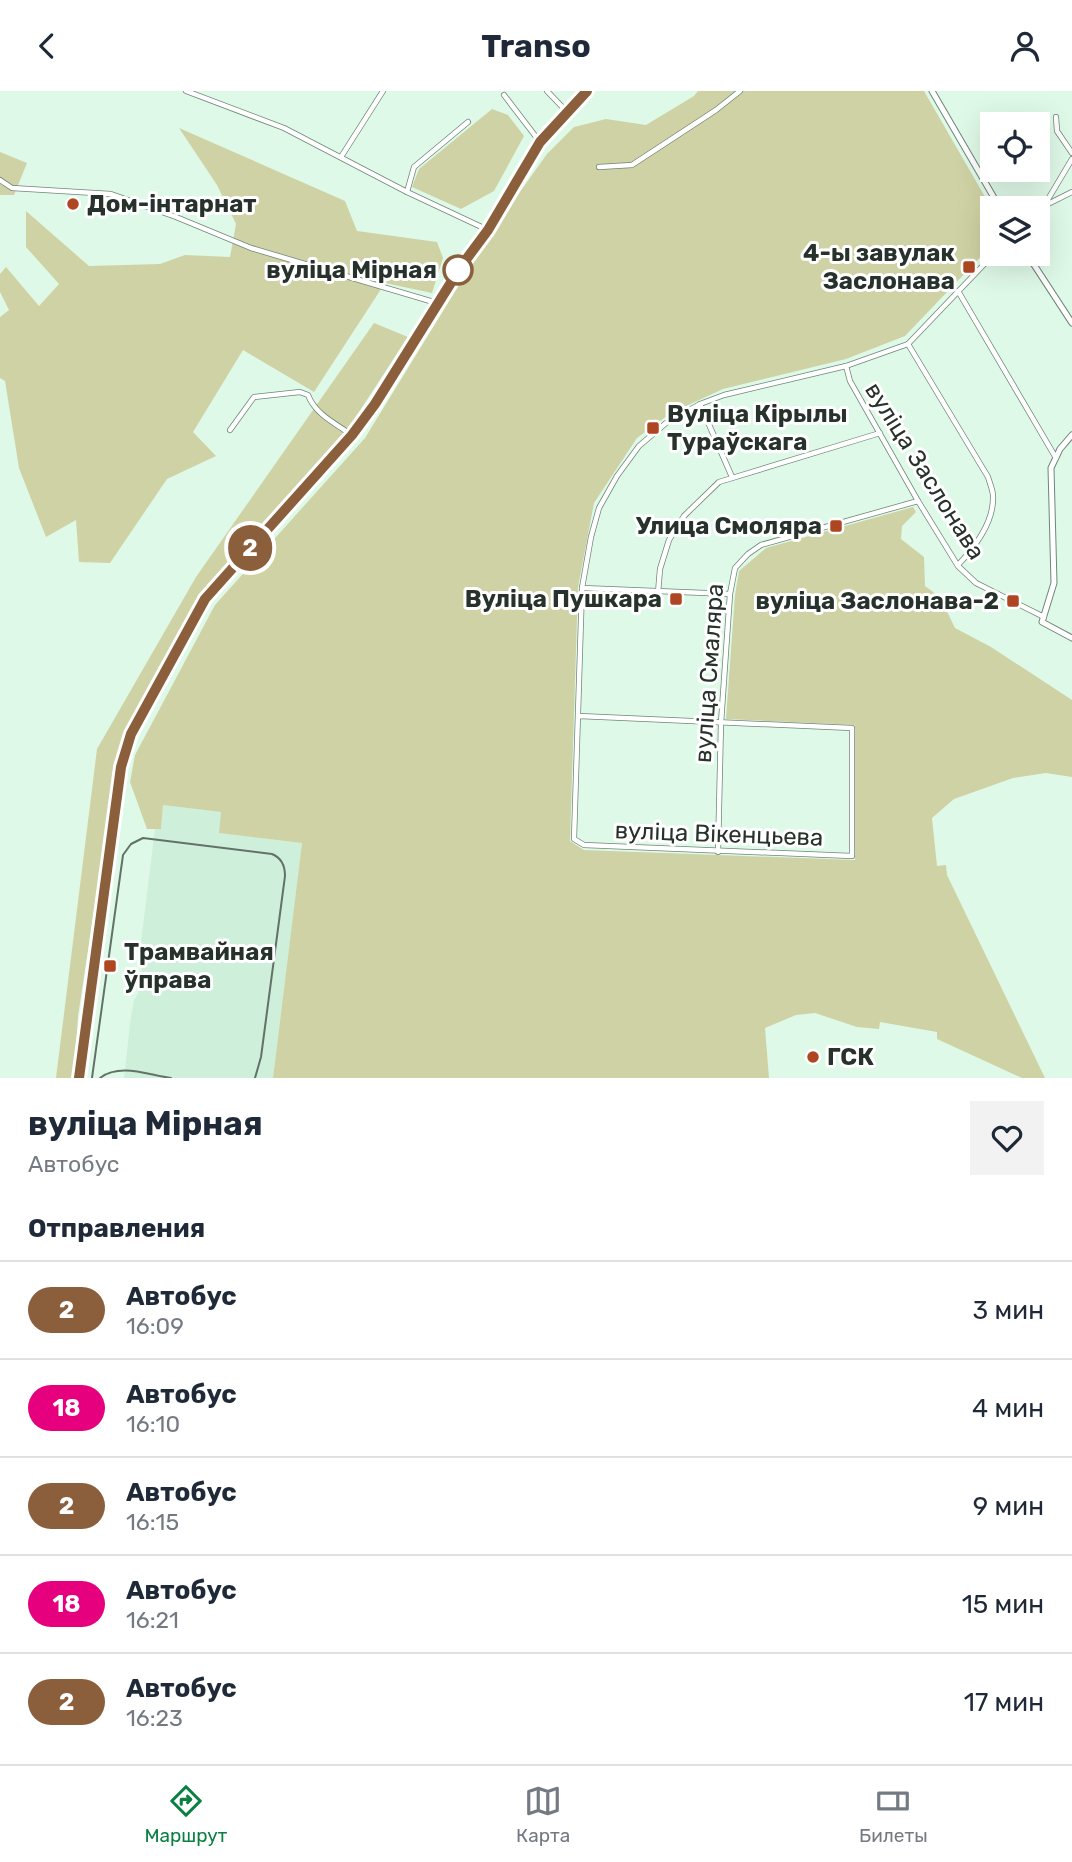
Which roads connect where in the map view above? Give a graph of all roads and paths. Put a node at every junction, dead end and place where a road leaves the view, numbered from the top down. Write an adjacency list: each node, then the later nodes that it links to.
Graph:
1 (186, 91): 13 (street)
2 (383, 91): 13 (street)
3 (547, 91): 8 (street)
4 (587, 91): 8 (main road)
5 (740, 91): 15 (street)
6 (932, 91): 19 (street)
7 (503, 95): 11 (street)
8 (567, 112): 11 (main road)
9 (1056, 117): 12 (street)
10 (468, 122): 18 (street)
11 (540, 142): 22 (main road)
12 (1072, 153)
13 (341, 157): 18 (street)
14 (1072, 159): 20 (street)
15 (598, 167)
16 (0, 180): 26 (street)
17 (1072, 192): 21 (street)
18 (407, 193): 22 (street)
19 (993, 196)
20 (1050, 196)
21 (1050, 203)
22 (488, 230): 26 (main road)
23 (982, 266): 25 (street, вуліца Заслонава)
24 (1035, 266): 27 (street)
25 (958, 291): 28 (street, вуліца Заслонава); 35 (street)
26 (437, 303): 33 (main road)
27 (1072, 323)
28 (908, 344): 29 (street, вуліца Заслонава); 38 (street)
29 (846, 366): 30 (street); 32 (street, вуліца Заслонава)
30 (700, 404): 36 (street); 39 (street)
31 (230, 430): 33 (street)
32 (880, 433): 36 (street); 37 (street, вуліца Заслонава)
33 (352, 435): 47 (main road)
34 (1072, 435): 35 (street)
35 (1056, 458): 42 (street)
36 (732, 477): 40 (street)
37 (918, 501): 38 (street, вуліца Заслонава); 41 (street, вуліца Смаляра)
38 (958, 565): 42 (street, вуліца Заслонава)
39 (582, 588): 40 (street); 44 (street)
40 (658, 593): 41 (street)
41 (730, 594): 45 (street, вуліца Смаляра)
42 (1044, 617): 43 (street, вуліца Заслонава)
43 (1072, 638)
44 (579, 716): 45 (street); 46 (street, вуліца Вікенцьева)
45 (721, 723): 46 (street, вуліца Смаляра); 46 (street, вуліца Вікенцьева)
46 (718, 852)
47 (79, 1078)

